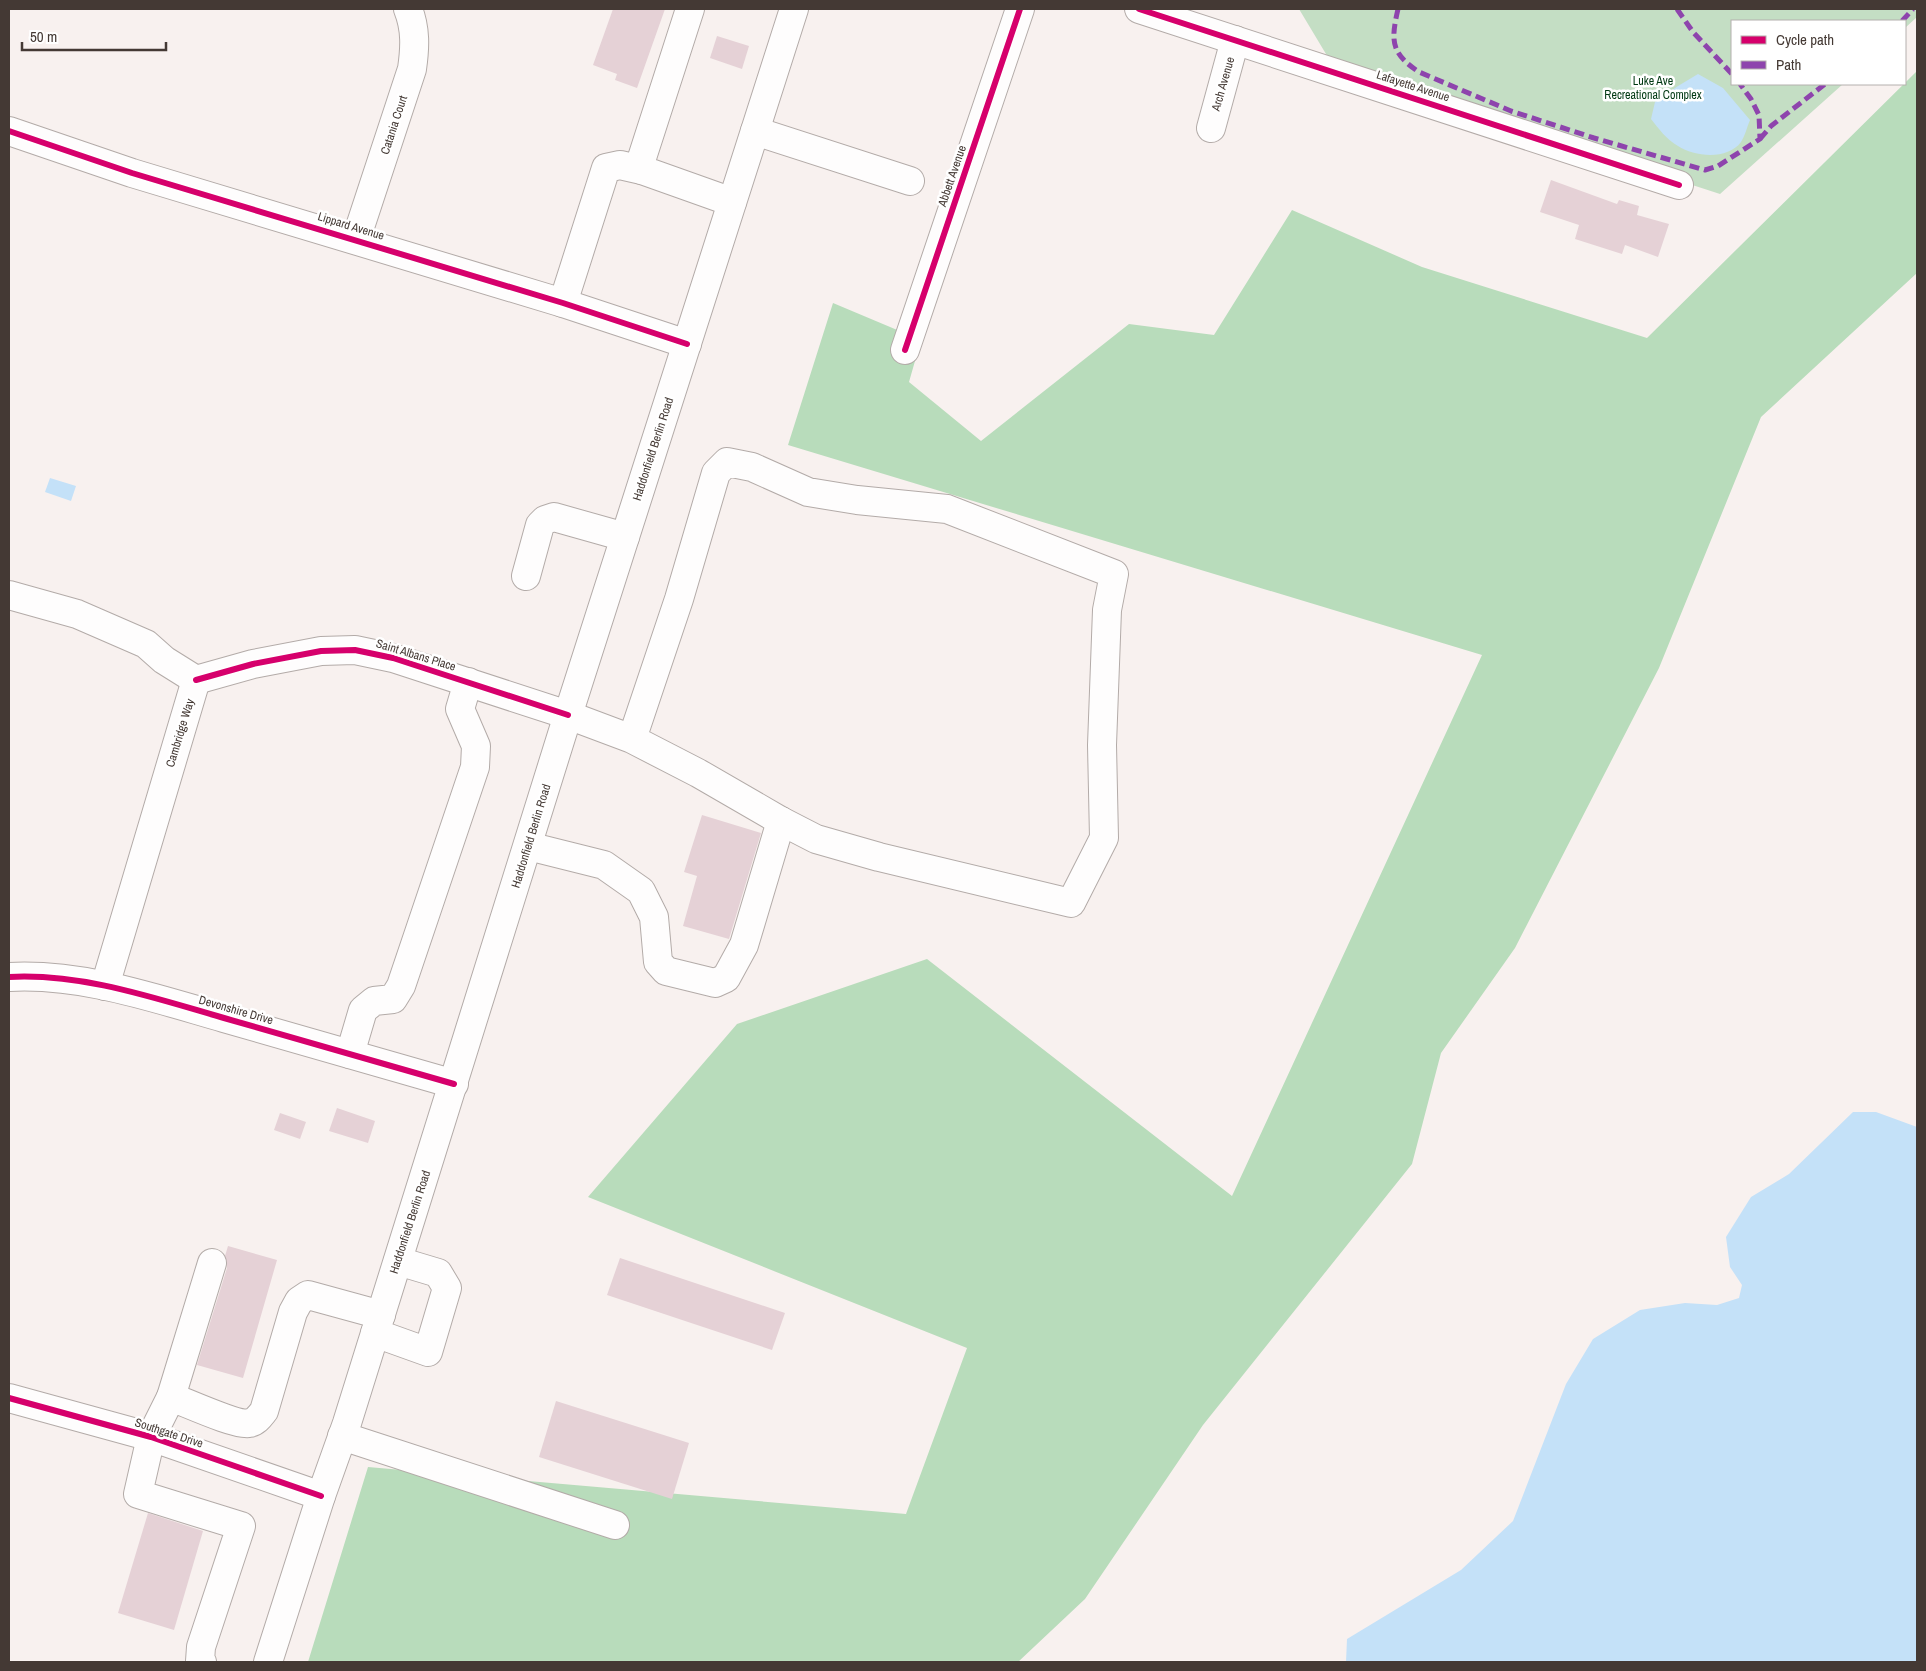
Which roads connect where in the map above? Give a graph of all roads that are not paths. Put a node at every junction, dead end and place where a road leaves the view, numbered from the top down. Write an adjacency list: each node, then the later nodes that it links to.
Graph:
1 (408, 9): 14 (street, Catania Court)
2 (690, 9): 10 (street)
3 (794, 9): 9 (street, Haddonfield Berlin Road)
4 (1020, 9): 17 (street, Abbett Avenue)
5 (1139, 9): 6 (street, Lafayette Avenue)
6 (1236, 40): 7 (street, Arch Avenue); 12 (street, Lafayette Avenue)
7 (1210, 128)
8 (9, 130): 14 (street, Lippard Avenue)
9 (755, 131): 11 (street); 13 (street, Haddonfield Berlin Road)
10 (642, 170): 13 (street); 15 (street)
11 (910, 181)
12 (1679, 185)
13 (732, 202): 16 (street, Haddonfield Berlin Road)
14 (356, 239): 15 (street, Lippard Avenue)
15 (563, 303): 16 (street, Lippard Avenue)
16 (687, 344): 18 (street, Haddonfield Berlin Road)
17 (905, 350)
18 (625, 536): 19 (street); 23 (street, Haddonfield Berlin Road)
19 (526, 576)
20 (9, 595): 21 (street)
21 (196, 680): 22 (street, Saint Albans Place); 28 (street, Cambridge Way)
22 (468, 682): 23 (street, Saint Albans Place); 29 (street)
23 (568, 715): 24 (street, Saint Albans Place); 26 (street, Haddonfield Berlin Road)
24 (632, 739): 25 (street, Saint Albans Place); 25 (street, Saint Albans Place)
25 (781, 821): 26 (street)
26 (528, 846): 30 (street, Haddonfield Berlin Road)
27 (9, 977): 28 (street, Devonshire Drive)
28 (105, 986): 29 (street, Devonshire Drive)
29 (350, 1054): 30 (street, Devonshire Drive)
30 (454, 1084): 31 (street, Haddonfield Berlin Road)
31 (398, 1261): 33 (street, Haddonfield Berlin Road); 33 (street)
32 (212, 1263): 34 (street)
33 (378, 1324): 34 (street); 36 (street, Haddonfield Berlin Road)
34 (171, 1397): 37 (street)
35 (9, 1398): 37 (street, Southgate Drive)
36 (342, 1436): 38 (street, Haddonfield Berlin Road); 39 (street)
37 (151, 1438): 38 (street, Southgate Drive); 40 (street)
38 (321, 1496): 41 (street, Haddonfield Berlin Road)
39 (615, 1525)
40 (202, 1662)
41 (268, 1662)

